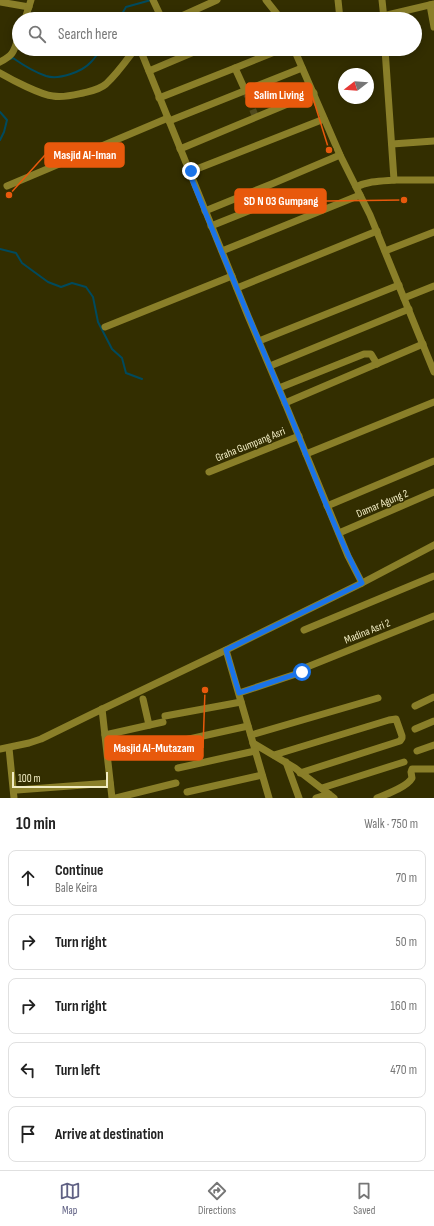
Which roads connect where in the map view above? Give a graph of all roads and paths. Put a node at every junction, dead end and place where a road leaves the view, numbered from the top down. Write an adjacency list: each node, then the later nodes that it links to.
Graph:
1 (217, 0): 10 (street)
2 (266, 0): 11 (street)
3 (338, 0): 12 (street)
4 (382, 0): 13 (street)
5 (153, 1): 9 (street)
6 (0, 2): 7 (street)
7 (30, 4)
8 (428, 4): 14 (street); 15 (street)
9 (158, 12)
10 (190, 12)
11 (274, 12)
12 (339, 12)
13 (383, 12)
14 (403, 12)
15 (434, 27)
16 (12, 55): 23 (street)
17 (130, 56): 27 (street)
18 (143, 56): 26 (street)
19 (185, 56): 26 (street)
20 (265, 56): 24 (street)
21 (297, 56): 25 (street)
22 (386, 56): 34 (street)
23 (0, 62)
24 (235, 68): 28 (street); 30 (street)
25 (302, 68): 28 (street); 29 (street)
26 (150, 71): 30 (street)
27 (3, 75)
28 (244, 90): 31 (street)
29 (314, 93): 32 (street); 35 (street)
30 (159, 98): 31 (street)
31 (168, 119): 35 (street); 40 (street)
32 (324, 119): 36 (street); 37 (street)
33 (434, 141): 34 (street)
34 (392, 144): 38 (street)
35 (180, 149): 37 (street)
36 (340, 155): 41 (street); 44 (street)
37 (189, 172): 44 (street)
38 (394, 180): 39 (street); 41 (street)
39 (434, 180)
40 (7, 186)
41 (356, 187): 42 (street)
42 (360, 194): 46 (street); 48 (street)
43 (276, 200): 45 (street)
44 (205, 211): 45 (street)
45 (212, 226): 48 (street)
46 (377, 231): 49 (street); 53 (street)
47 (434, 232): 49 (street)
48 (222, 251): 50 (street)
49 (385, 251): 51 (street)
50 (232, 276): 53 (street); 56 (street)
51 (399, 285): 54 (street); 57 (street)
52 (434, 286): 54 (street)
53 (237, 288): 57 (street)
54 (404, 298): 55 (street)
55 (409, 309): 58 (street); 61 (street)
56 (105, 327)
57 (259, 341): 61 (street)
58 (423, 344): 59 (street); 60 (street)
59 (431, 356): 62 (street)
60 (377, 364): 63 (street); 65 (street)
61 (270, 366): 63 (street)
62 (434, 372)
63 (279, 388): 65 (street)
64 (434, 402): 67 (street)
65 (285, 403): 66 (street)
66 (299, 436): 67 (street); 69 (street, Graha Gumpang Asri)
67 (306, 454): 71 (street)
68 (434, 461): 71 (street)
69 (209, 472)
70 (434, 492): 72 (street, Damar Agung 2)
71 (327, 506): 72 (street)
72 (338, 533): 75 (street)
73 (434, 545): 75 (street)
74 (434, 576): 77 (street)
75 (362, 583): 78 (street)
76 (434, 616): 79 (street, Madina Asri 2)
77 (304, 630)
78 (226, 650): 79 (street); 85 (street)
79 (239, 693): 83 (street)
80 (434, 697): 84 (street)
81 (378, 698): 91 (street)
82 (142, 700): 87 (street)
83 (241, 702): 87 (street); 88 (street)
84 (415, 706)
85 (102, 710): 90 (street); 95 (street)
86 (434, 721): 89 (street)
87 (149, 725): 90 (street)
88 (248, 726): 91 (street); 92 (street)
89 (415, 729)
90 (105, 735): 106 (street)
91 (251, 735): 93 (street)
92 (171, 743)
93 (253, 743): 97 (street); 99 (street)
94 (434, 745): 98 (street)
95 (9, 748): 96 (street); 112 (street)
96 (0, 749)
97 (255, 751): 102 (street); 105 (street)
98 (417, 751)
99 (274, 755): 100 (street); 104 (street)
100 (286, 762): 104 (street); 116 (street)
101 (404, 762): 108 (street)
102 (178, 768)
103 (434, 768): 118 (street)
104 (300, 773): 108 (street)
105 (262, 775): 110 (street); 115 (street)
106 (110, 783): 109 (street); 113 (street)
107 (176, 783): 114 (street)
108 (322, 788): 111 (street)
109 (17, 790)
110 (187, 792)
111 (331, 796): 117 (street)
112 (14, 798)
113 (112, 798)
114 (116, 798)
115 (268, 798)
116 (299, 798)
117 (316, 798)
118 (377, 798)

